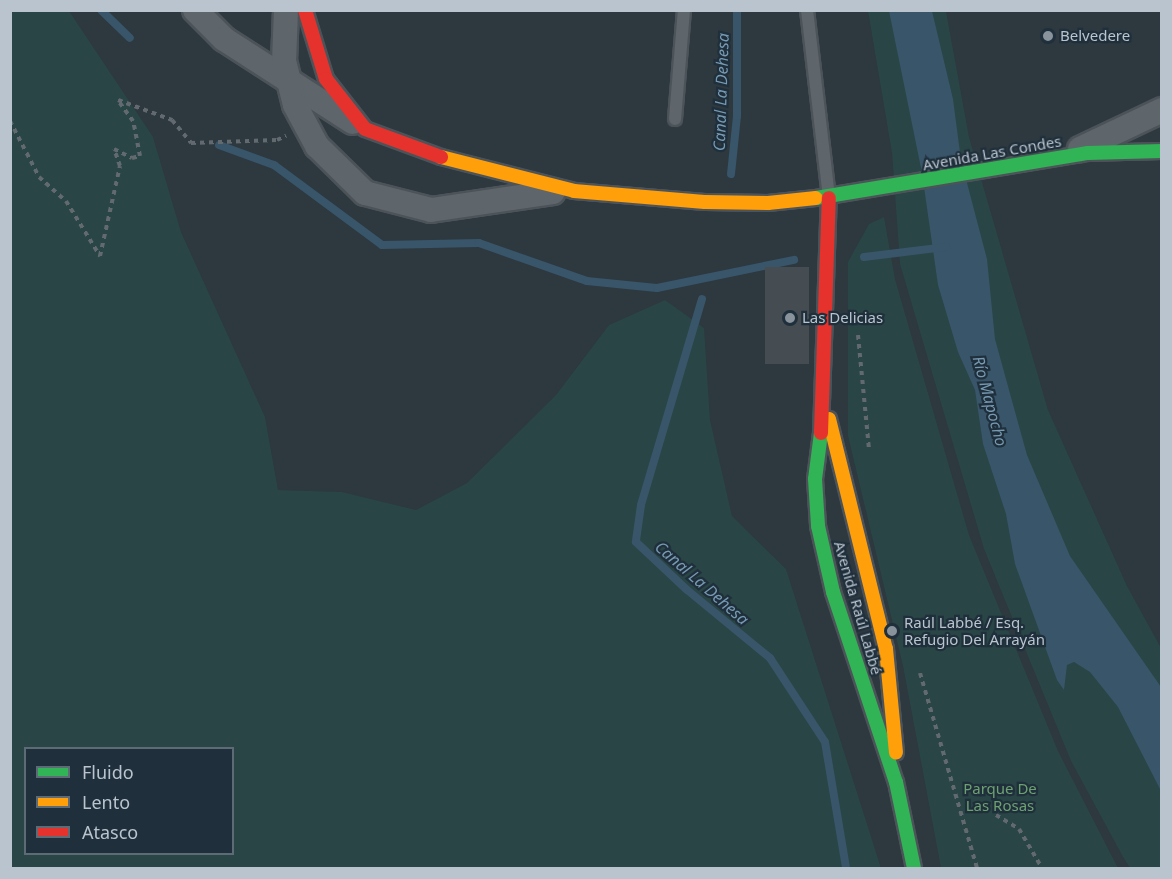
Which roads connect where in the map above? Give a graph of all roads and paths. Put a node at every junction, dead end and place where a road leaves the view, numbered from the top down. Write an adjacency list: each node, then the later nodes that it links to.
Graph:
1 (195, 10): 6 (street)
2 (286, 10): 6 (street)
3 (305, 10): 11 (street)
4 (684, 10): 8 (lane)
5 (807, 10): 15 (lane)
6 (288, 83): 10 (street); 11 (street)
7 (1161, 110): 13 (street)
8 (675, 119)
9 (10, 121): 10 (path)
10 (304, 127): 14 (street)
11 (365, 129): 14 (street, Avenida Las Condes)
12 (1161, 151): 13 (street, Avenida Las Condes)
13 (1060, 158): 15 (street, Avenida Las Condes)
14 (574, 190): 15 (street, Avenida Las Condes)
15 (829, 198): 17 (street, Avenida Raúl Labbé)
16 (857, 328): 18 (path)
17 (825, 403): 19 (street, Avenida Raúl Labbé); 20 (street, Avenida Raúl Labbé)
18 (870, 458)
19 (865, 564): 20 (street); 22 (street, Avenida Raúl Labbé)
20 (826, 566): 22 (street, Avenida Raúl Labbé)
21 (919, 670): 25 (path)
22 (896, 782): 24 (street, Avenida Raúl Labbé)
23 (996, 815): 26 (path)
24 (914, 868)
25 (977, 868)
26 (1042, 868)

